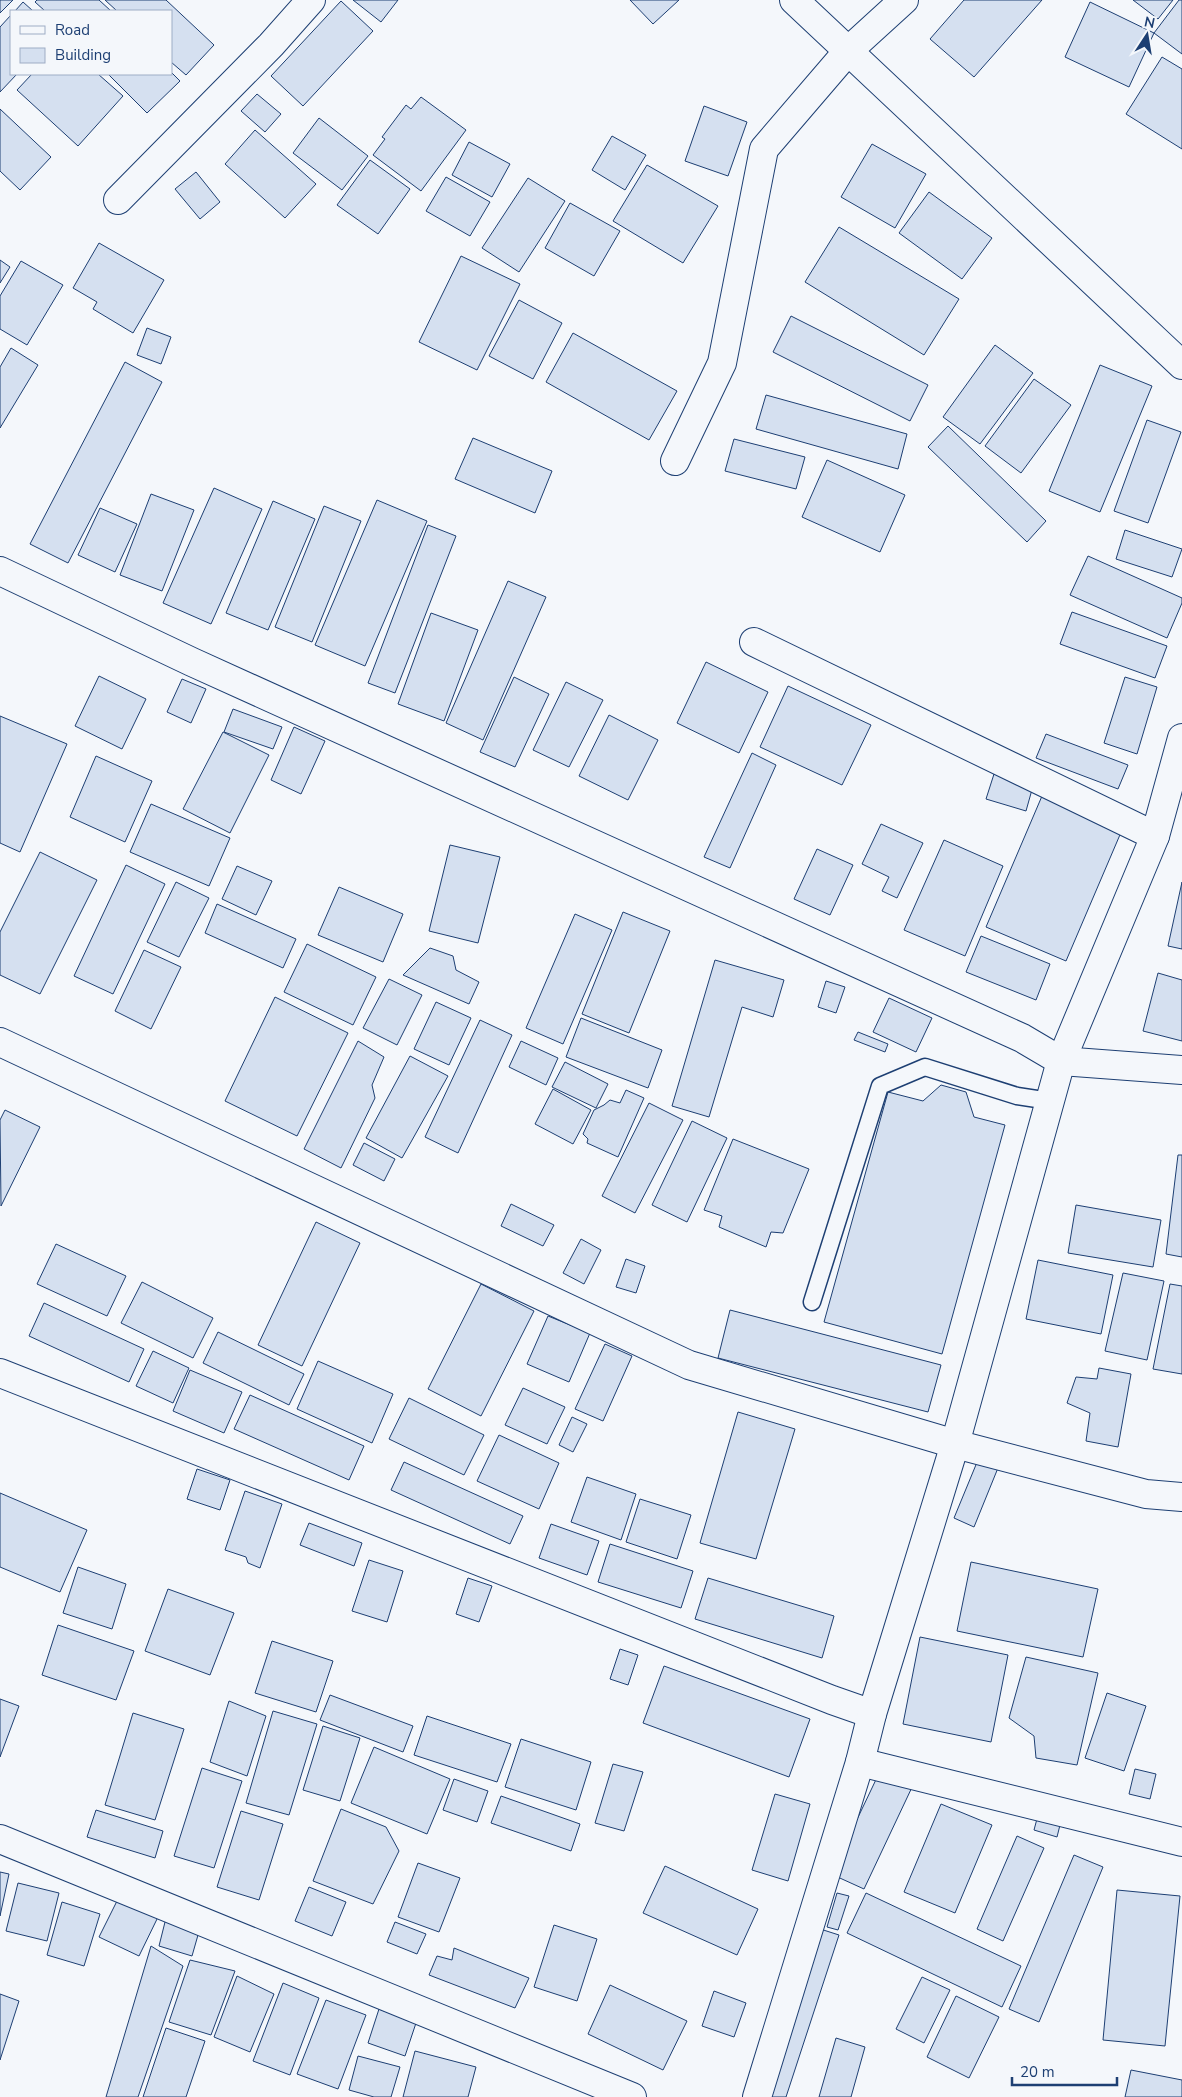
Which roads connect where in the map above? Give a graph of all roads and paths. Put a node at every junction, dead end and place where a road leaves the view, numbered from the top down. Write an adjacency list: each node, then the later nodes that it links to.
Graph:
1 (311, 0): 5 (street)
2 (794, 0): 4 (street)
3 (904, 0): 4 (street)
4 (848, 51): 6 (street); 7 (street)
5 (118, 200)
6 (1182, 365)
7 (675, 461)
8 (0, 571): 13 (street)
9 (754, 642): 11 (street)
10 (1182, 738): 11 (street)
11 (1155, 836): 13 (street)
12 (0, 1042): 18 (street)
13 (1061, 1061): 14 (street); 15 (street)
14 (1182, 1070)
15 (1050, 1101): 16 (lane); 18 (street)
16 (812, 1302)
17 (0, 1373): 20 (street)
18 (955, 1444): 19 (street); 20 (street)
19 (1182, 1497)
20 (872, 1714): 21 (street)
21 (860, 1762): 23 (street); 25 (street)
22 (0, 1839): 24 (street)
23 (1182, 1842)
24 (632, 2097)
25 (757, 2097)

